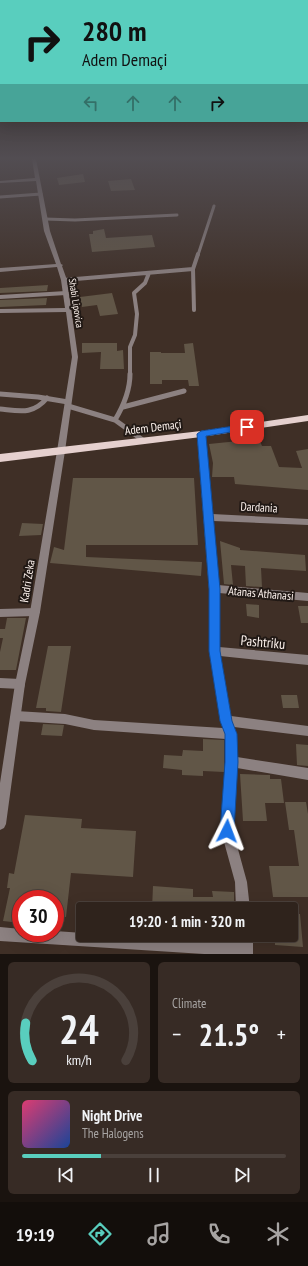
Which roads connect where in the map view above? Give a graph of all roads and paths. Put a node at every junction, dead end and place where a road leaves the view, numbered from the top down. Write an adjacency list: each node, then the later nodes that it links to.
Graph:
1 (43, 204): 4 (street, Shabi Lipovica)
2 (214, 206): 6 (lane)
3 (177, 215): 4 (lane)
4 (45, 218): 5 (street, Shabi Lipovica)
5 (60, 265): 7 (street); 9 (street, Shabi Lipovica)
6 (193, 269): 8 (lane); 13 (lane)
7 (0, 270)
8 (149, 273): 9 (lane); 19 (lane)
9 (64, 280): 10 (street, Shabi Lipovica)
10 (66, 293): 11 (lane); 12 (street, Shabi Lipovica)
11 (0, 297)
12 (68, 310): 14 (street); 18 (street, Shabi Lipovica)
13 (194, 310)
14 (0, 312)
15 (184, 391): 19 (lane)
16 (0, 394): 17 (lane)
17 (47, 398): 18 (lane); 20 (lane)
18 (68, 404): 22 (lane); 25 (street, Shabi Lipovica)
19 (123, 407): 22 (lane)
20 (0, 409)
21 (308, 418): 23 (main road, Adem Demaçi)
22 (115, 420): 24 (lane)
23 (201, 434): 24 (main road, Adem Demaçi); 27 (street, Atanas Athanasi)
24 (144, 441): 25 (main road, Adem Demaçi)
25 (62, 451): 26 (main road, Adem Demaçi); 31 (street, Kadri Zeka)
26 (0, 458)
27 (210, 517): 28 (street, Dardania); 29 (street, Atanas Athanasi)
28 (308, 522)
29 (214, 589): 30 (street, Atanas Athanasi); 33 (street, Atanas Athanasi)
30 (308, 597)
31 (35, 612): 32 (street); 36 (street, Kadri Zeka)
32 (0, 614)
33 (214, 651): 34 (street, Pashtriku); 38 (street, Atanas Athanasi)
34 (308, 660)
35 (0, 683): 36 (street)
36 (20, 684): 37 (street, Kadri Zeka)
37 (16, 716): 40 (street); 43 (street, Kadri Zeka)
38 (226, 721): 39 (street); 40 (street, Atanas Athanasi)
39 (308, 731)
40 (231, 734): 41 (street, Atanas Athanasi)
41 (232, 762): 42 (street); 45 (street, Atanas Athanasi)
42 (308, 774)
43 (4, 776): 44 (street, Kadri Zeka)
44 (0, 824)
45 (242, 902)
46 (0, 934): 47 (street)
47 (246, 952)

